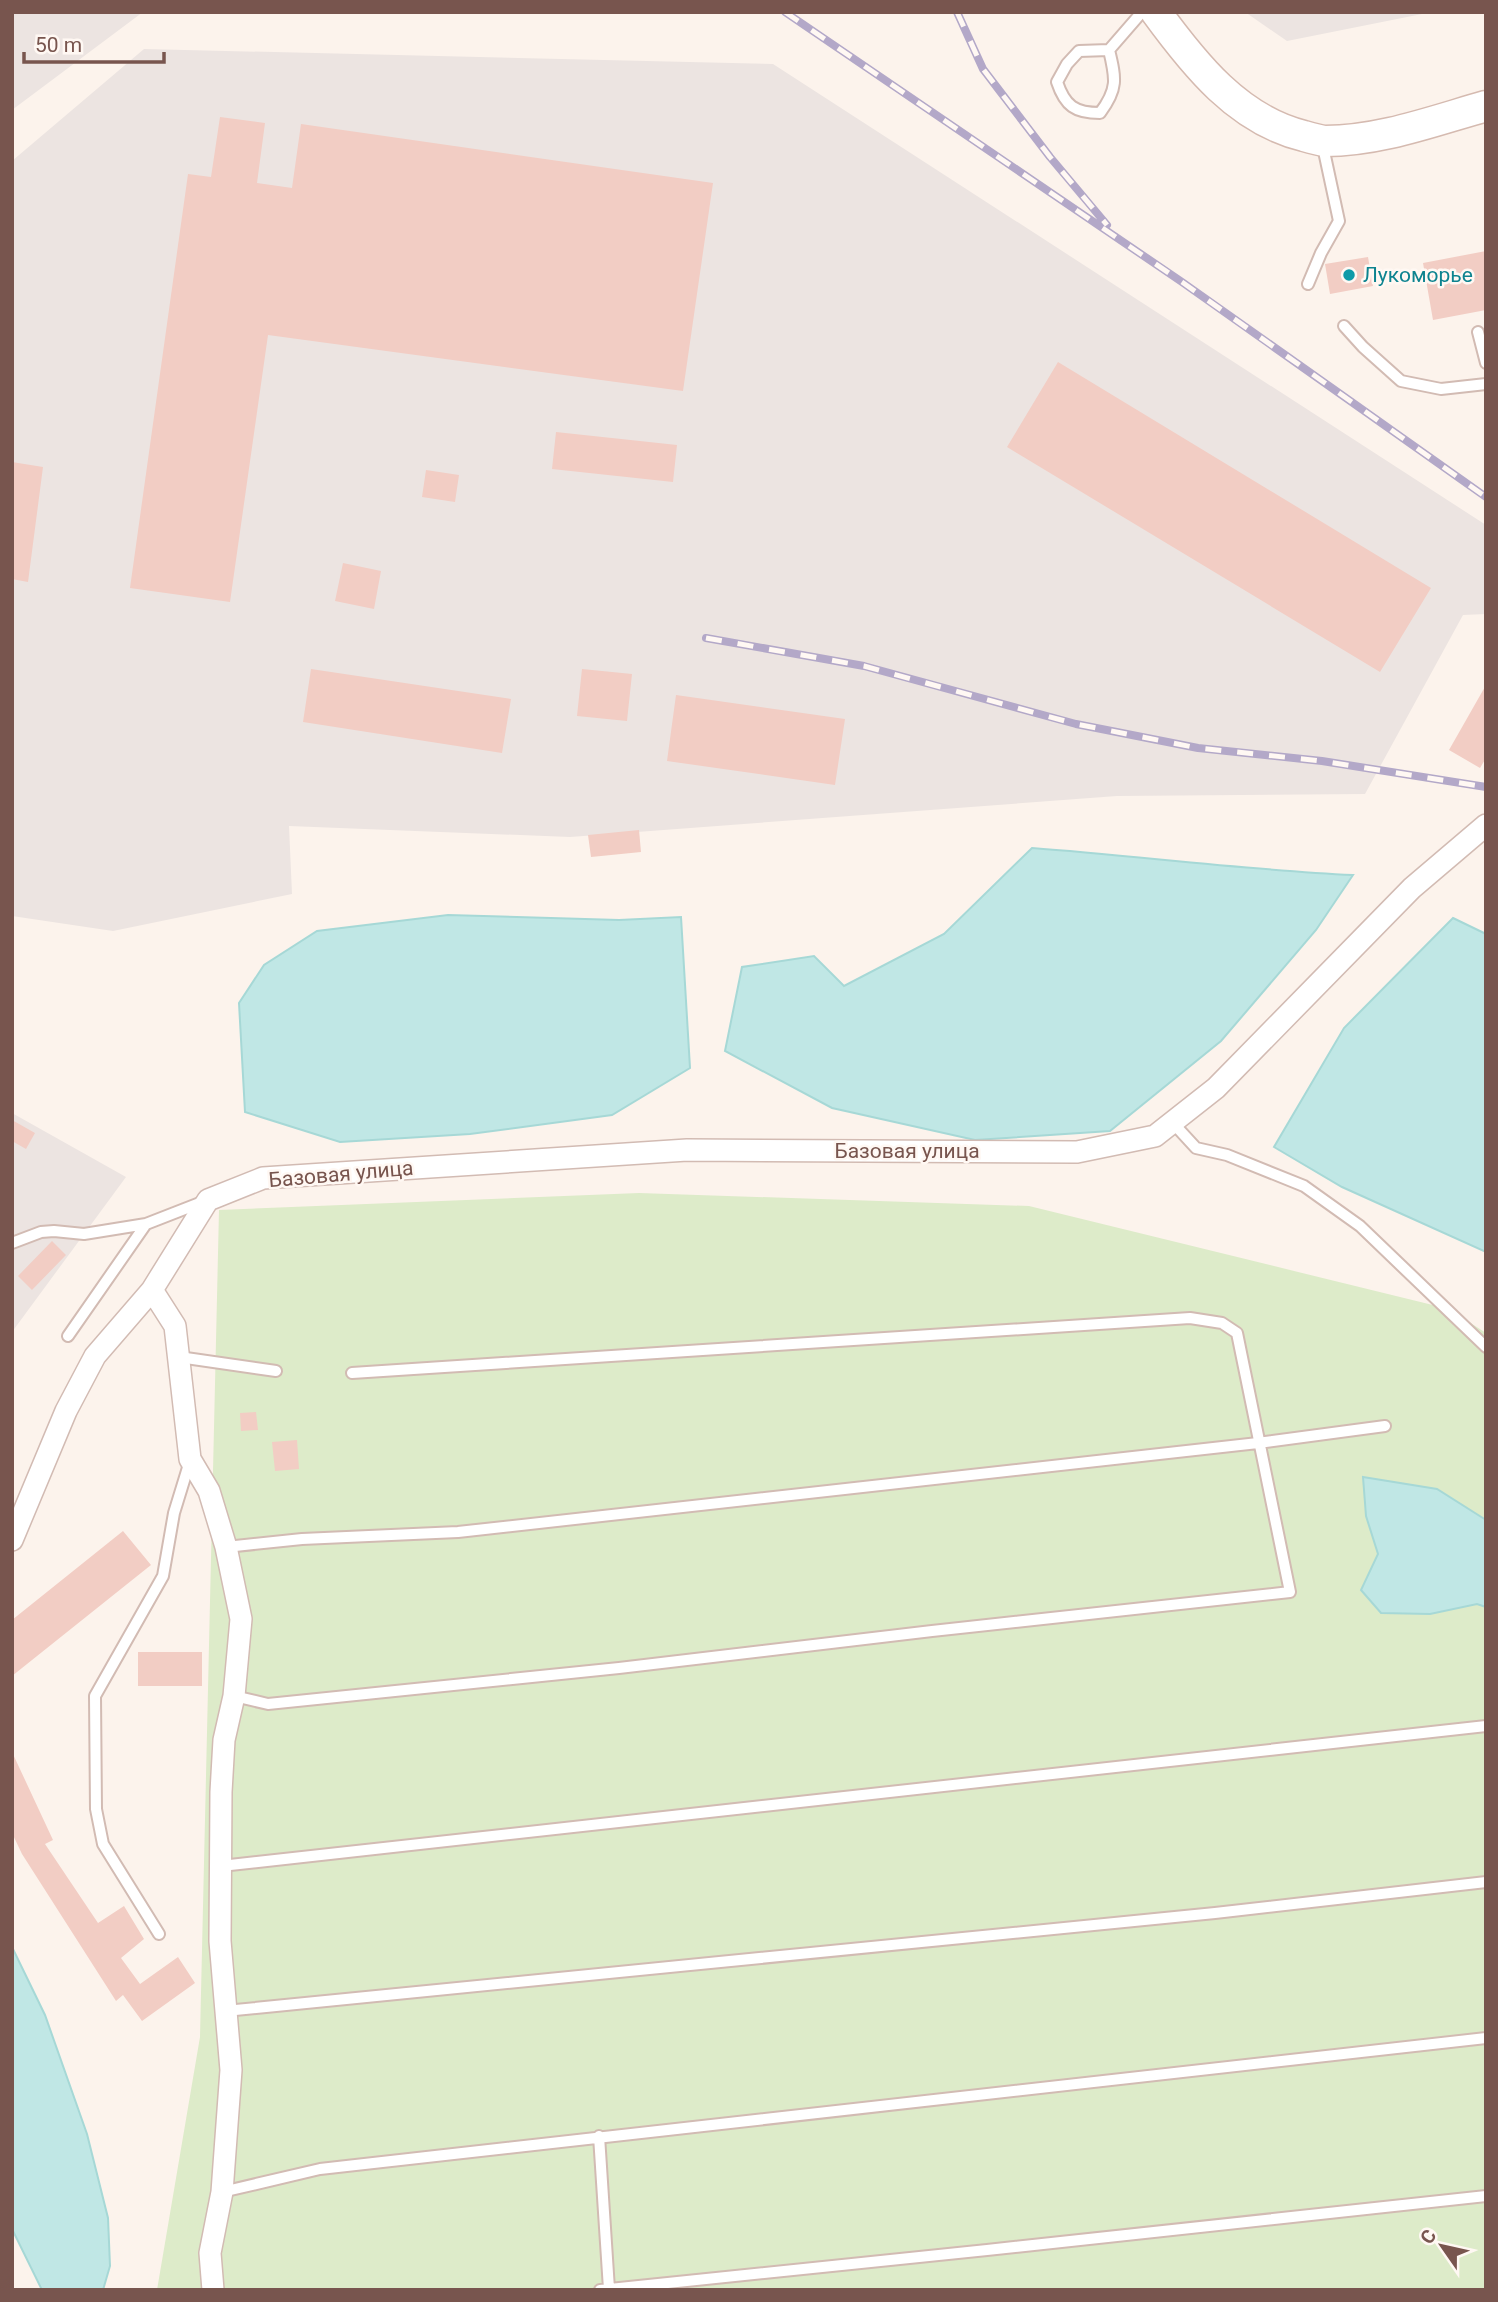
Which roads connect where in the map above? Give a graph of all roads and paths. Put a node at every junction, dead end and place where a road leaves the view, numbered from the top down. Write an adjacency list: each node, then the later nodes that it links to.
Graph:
1 (1142, 12): 3 (lane)
2 (1156, 12): 5 (street)
3 (1109, 50): 3 (lane)
4 (1486, 106): 5 (street)
5 (1322, 141): 6 (lane)
6 (1308, 285)
7 (1344, 326): 10 (lane)
8 (1478, 332): 9 (lane)
9 (1486, 363)
10 (1486, 384)
11 (1486, 825): 12 (street, Базовая улица)
12 (1173, 1123): 13 (street, Базовая улица); 18 (lane)
13 (208, 1199): 14 (lane); 16 (street)
14 (146, 1224): 15 (lane); 17 (lane)
15 (12, 1243)
16 (152, 1290): 19 (street); 25 (street)
17 (68, 1336)
18 (1486, 1347)
19 (179, 1357): 20 (lane); 24 (street)
20 (276, 1371)
21 (352, 1373): 23 (lane)
22 (1385, 1426): 23 (lane)
23 (1258, 1443): 26 (lane); 27 (lane)
24 (190, 1458): 26 (street); 31 (lane)
25 (12, 1540)
26 (226, 1547): 27 (street)
27 (234, 1696): 29 (street)
28 (1486, 1727): 29 (lane)
29 (221, 1866): 32 (street)
30 (1486, 1882): 32 (lane)
31 (159, 1934)
32 (225, 2011): 35 (street)
33 (1486, 2038): 34 (lane)
34 (599, 2136): 35 (lane); 37 (lane)
35 (222, 2193): 38 (street)
36 (1486, 2196): 37 (lane)
37 (605, 2289)
38 (213, 2290)

